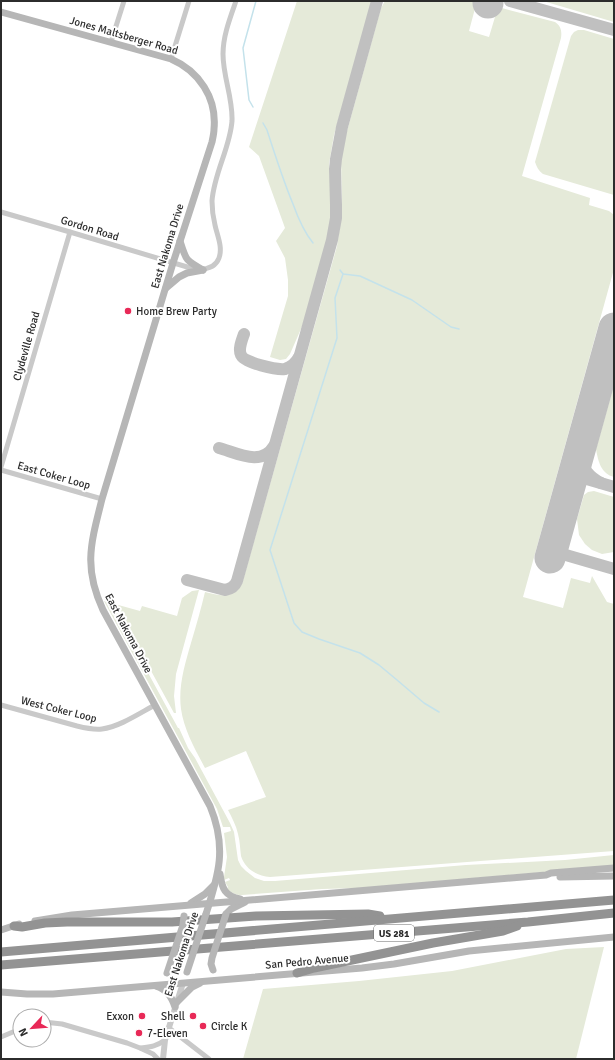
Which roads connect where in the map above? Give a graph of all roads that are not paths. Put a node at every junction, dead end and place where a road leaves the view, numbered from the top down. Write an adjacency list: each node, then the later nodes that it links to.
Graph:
1 (124, 1): 5 (street)
2 (189, 1): 6 (street)
3 (236, 1): 12 (street)
4 (1, 12): 5 (main road, Jones Maltsberger Road)
5 (111, 42): 6 (main road, Jones Maltsberger Road)
6 (171, 59): 7 (main road, Jones Maltsberger Road)
7 (214, 114): 10 (main road, East Nakoma Drive)
8 (1, 212): 9 (street, Gordon Road)
9 (70, 232): 11 (street, Gordon Road); 14 (street, Clydeville Road)
10 (180, 241): 11 (main road, East Nakoma Drive); 12 (main road)
11 (173, 263): 12 (street, Gordon Road); 13 (main road, East Nakoma Drive)
12 (203, 270): 13 (main road)
13 (165, 288): 16 (main road, East Nakoma Drive)
14 (1, 467)
15 (1, 470): 16 (street, East Coker Loop)
16 (102, 499): 18 (main road, East Nakoma Drive)
17 (1, 705): 18 (street, West Coker Loop)
18 (155, 705): 20 (main road, East Nakoma Drive)
19 (614, 868): 21 (main road)
20 (219, 869): 23 (main road, East Nakoma Drive); 24 (main road)
21 (546, 875): 22 (main road); 24 (main road)
22 (614, 876)
23 (216, 882): 26 (main road, East Nakoma Drive); 27 (main road)
24 (248, 900): 26 (main road); 38 (main road, bridge)
25 (614, 900): 30 (highway, US 281)
26 (210, 903): 27 (main road); 40 (main road, East Nakoma Drive, bridge)
27 (186, 905): 28 (main road)
28 (172, 906): 32 (main road); 41 (main road, bridge)
29 (614, 913): 31 (highway, US 281)
30 (395, 919): 32 (highway); 35 (highway, US 281)
31 (528, 922): 36 (highway, US 281); 37 (highway)
32 (14, 926): 33 (main road)
33 (1, 930)
34 (614, 937): 37 (main road, San Pedro Avenue)
35 (1, 952)
36 (1, 965)
37 (297, 974): 38 (main road, San Pedro Avenue)
38 (225, 979): 39 (main road, San Pedro Avenue)
39 (206, 981): 40 (main road, San Pedro Avenue); 43 (main road)
40 (183, 983): 41 (main road, San Pedro Avenue); 43 (street, East Nakoma Drive)
41 (154, 986): 42 (main road, San Pedro Avenue); 43 (main road)
42 (1, 992)
43 (176, 1004): 45 (street, East Nakoma Drive)
44 (52, 1023): 49 (street)
45 (169, 1028): 48 (street, East Nakoma Drive); 52 (street)
46 (12, 1032): 47 (street)
47 (1, 1037)
48 (165, 1040): 49 (street); 51 (street, East Nakoma Drive)
49 (140, 1048): 50 (street)
50 (158, 1059)
51 (163, 1059)
52 (209, 1059)

